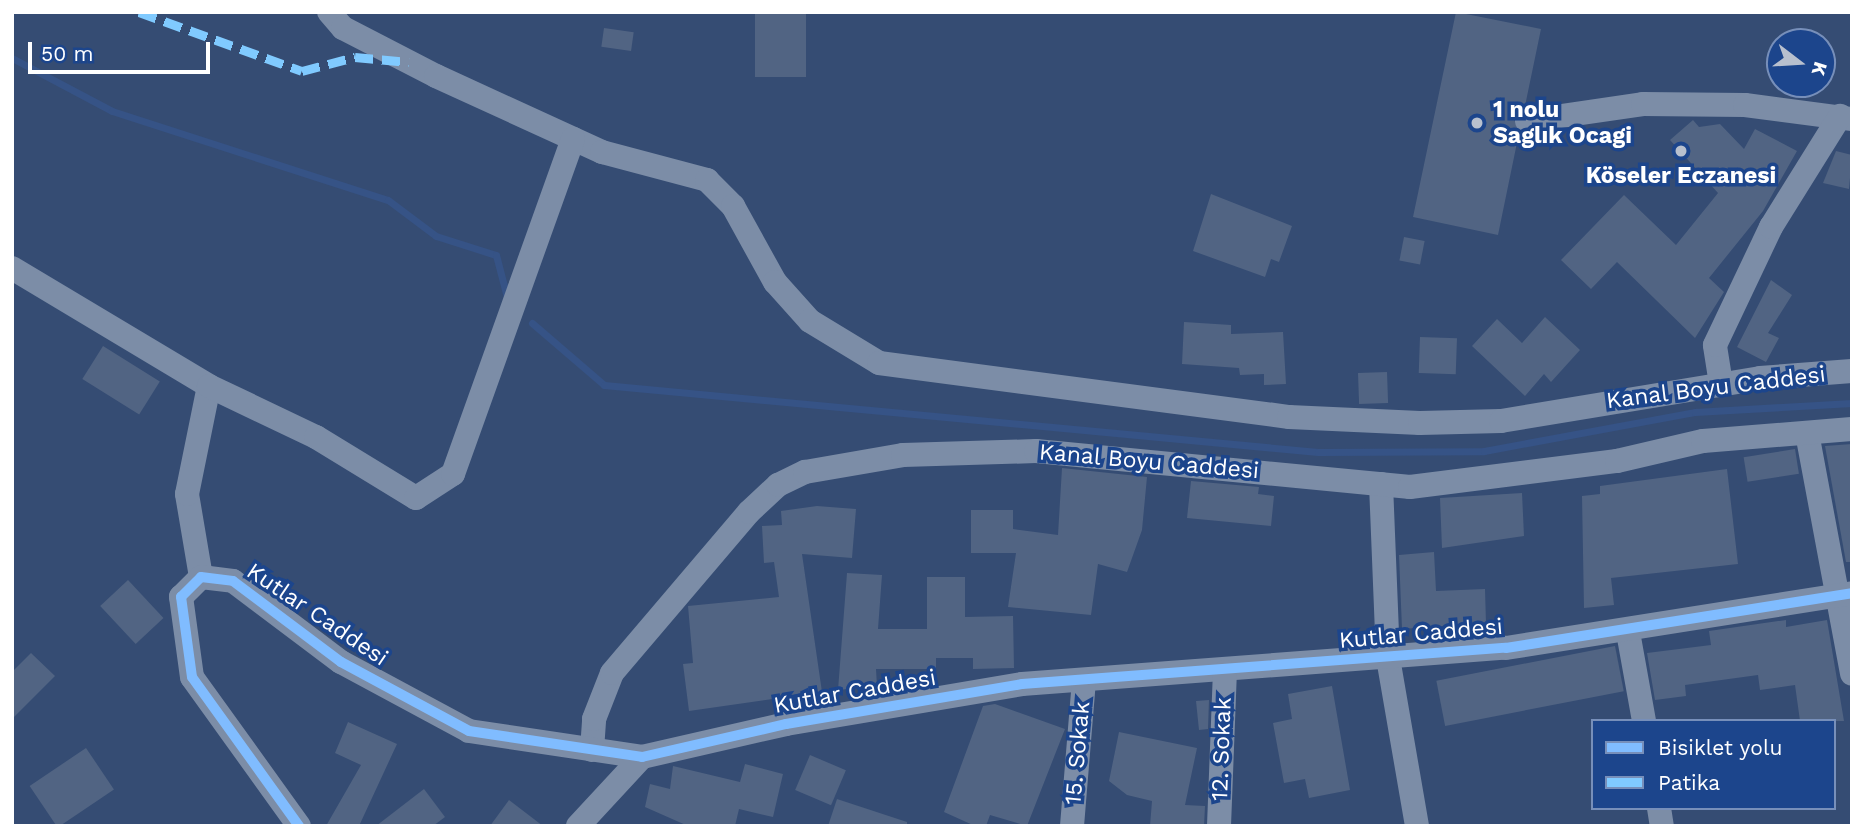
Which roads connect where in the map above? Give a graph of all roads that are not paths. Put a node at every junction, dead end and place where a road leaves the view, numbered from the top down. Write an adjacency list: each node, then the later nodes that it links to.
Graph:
1 (328, 12): 4 (street, Kanal Boyu Caddesi)
2 (1846, 117): 3 (street); 7 (street)
3 (1527, 121)
4 (573, 139): 7 (street, Kanal Boyu Caddesi); 8 (street)
5 (12, 268): 8 (street)
6 (1852, 371): 7 (street, Kanal Boyu Caddesi)
7 (1721, 384)
8 (209, 386): 12 (street)
9 (1852, 429): 10 (street, Kanal Boyu Caddesi)
10 (1807, 432): 11 (street, Kanal Boyu Caddesi); 13 (street)
11 (1381, 484): 15 (street); 20 (street, Kanal Boyu Caddesi)
12 (201, 578): 20 (street, Kutlar Caddesi); 23 (street)
13 (1844, 594): 14 (street, Kutlar Caddesi); 17 (street)
14 (1629, 632): 15 (street, Kutlar Caddesi); 19 (street)
15 (1388, 658): 16 (street, Kutlar Caddesi); 27 (street)
16 (1225, 672): 18 (street, Kutlar Caddesi); 26 (street, 12. Sokak)
17 (1852, 674)
18 (1084, 681): 21 (street, Kutlar Caddesi); 25 (street, 15. Sokak)
19 (1644, 719)
20 (603, 751): 21 (street, Kutlar Caddesi); 22 (street, Kanal Boyu Caddesi)
21 (642, 757): 22 (street)
22 (609, 792): 24 (street)
23 (299, 826)
24 (578, 826)
25 (1072, 826)
26 (1219, 826)
27 (1417, 826)

